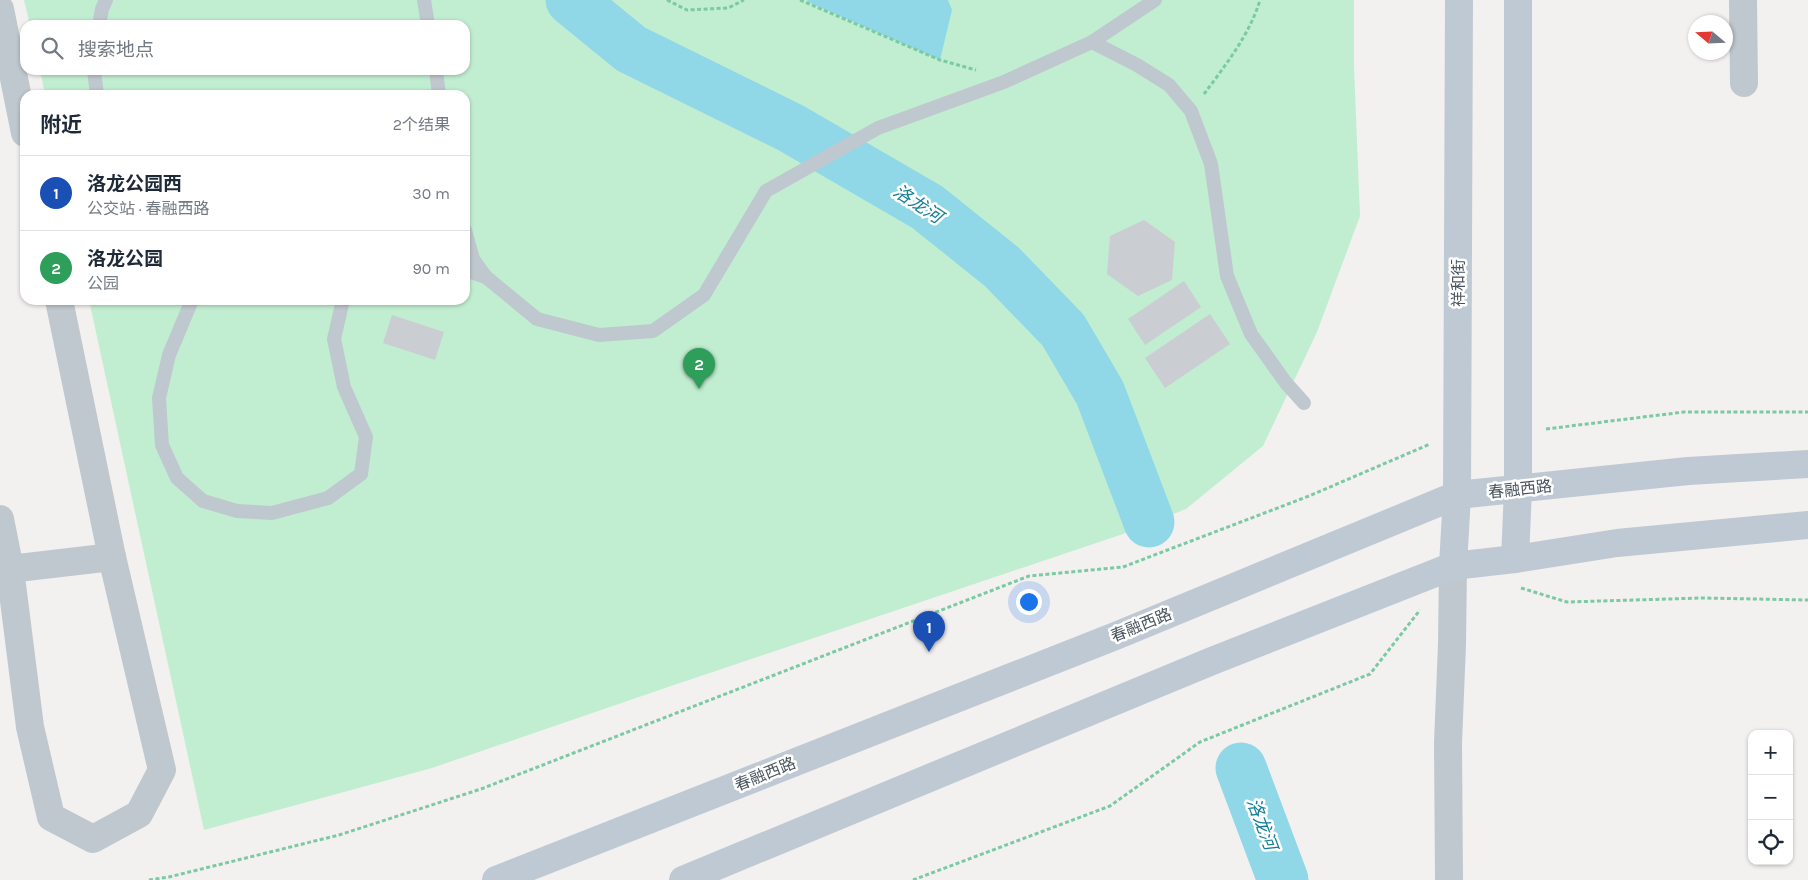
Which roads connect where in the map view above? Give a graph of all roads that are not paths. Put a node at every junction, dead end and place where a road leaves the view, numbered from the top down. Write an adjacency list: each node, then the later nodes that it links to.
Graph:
1 (106, 0): 8 (lane)
2 (424, 0): 9 (lane)
3 (1155, 0): 10 (lane)
4 (1459, 0): 26 (main road, 祥和街)
5 (1518, 0): 25 (main road)
6 (1743, 0): 13 (street)
7 (0, 9): 16 (street)
8 (100, 20)
9 (427, 20)
10 (1092, 42): 19 (lane); 23 (lane)
11 (95, 75): 14 (lane)
12 (437, 75): 15 (lane)
13 (1744, 82)
14 (96, 90)
15 (438, 90)
16 (20, 108)
17 (470, 246): 19 (lane)
18 (470, 272): 19 (lane)
19 (486, 277)
20 (61, 305): 29 (street)
21 (190, 305): 22 (lane)
22 (342, 305)
23 (1304, 402)
24 (1808, 464): 25 (main road, 春融西路)
25 (1518, 489): 26 (main road, 春融西路); 30 (main road)
26 (1457, 495): 31 (main road, 祥和街); 33 (main road, 春融西路)
27 (0, 519): 32 (street)
28 (1808, 525): 30 (main road)
29 (112, 557): 32 (street); 32 (street)
30 (1515, 559): 31 (main road)
31 (1453, 566): 34 (main road); 35 (street)
32 (5, 569)
33 (496, 880)
34 (683, 880)
35 (1449, 880)

